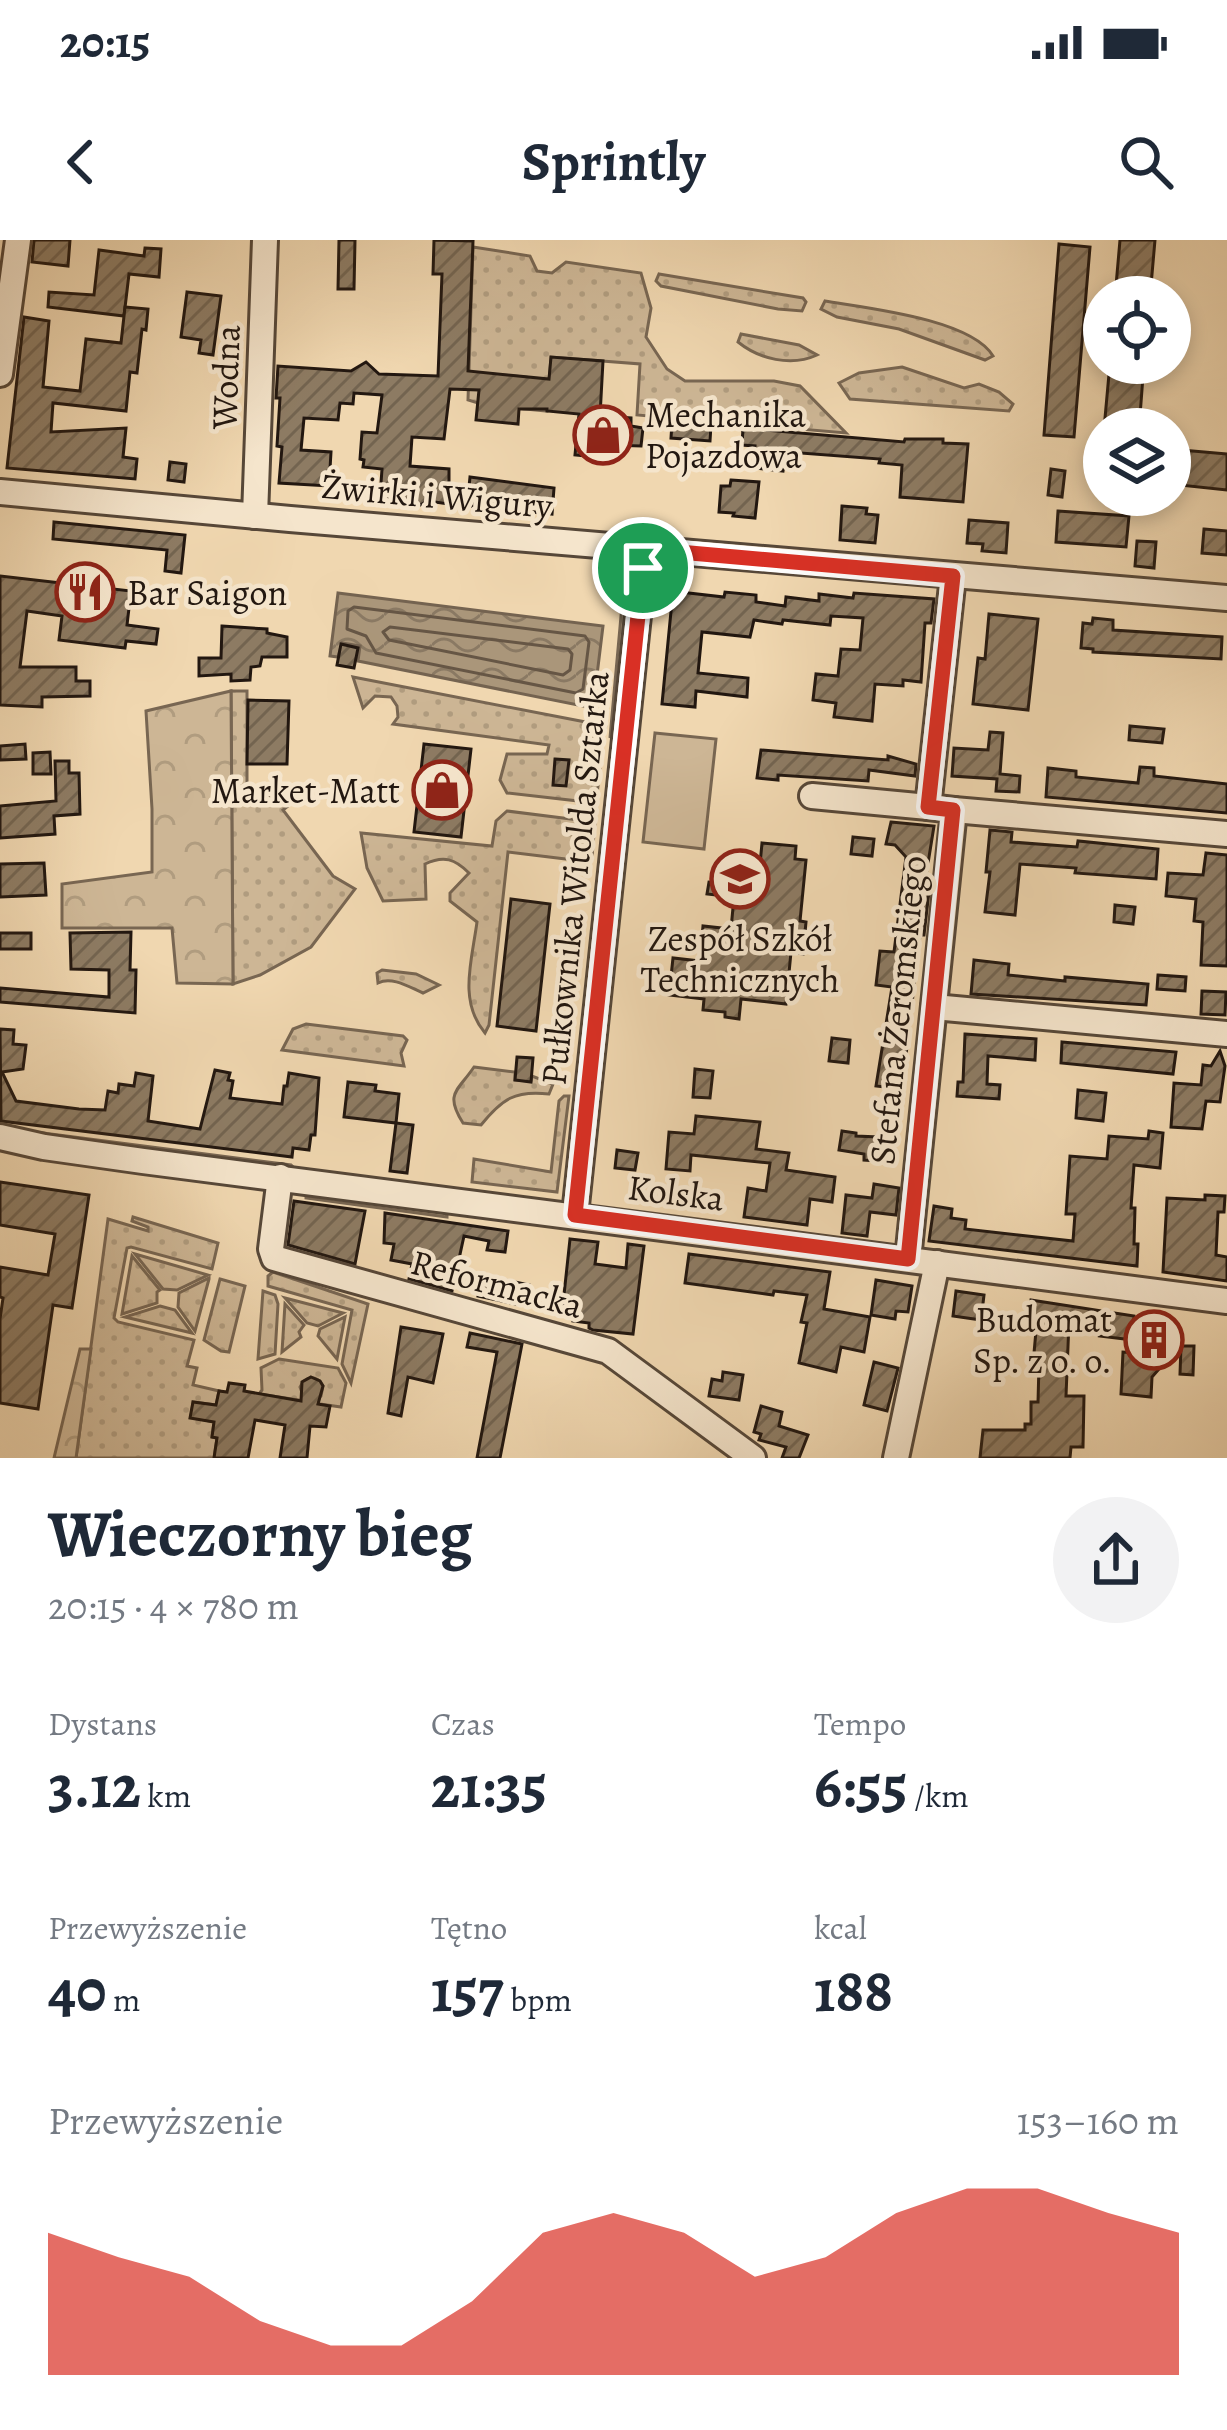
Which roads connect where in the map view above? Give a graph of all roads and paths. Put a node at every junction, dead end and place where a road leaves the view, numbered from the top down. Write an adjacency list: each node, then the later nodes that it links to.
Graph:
1 (17, 240): 3 (street)
2 (265, 240): 5 (street, Wodna)
3 (0, 374)
4 (0, 492): 5 (street, Żwirki i Wigury)
5 (255, 516): 6 (street, Żwirki i Wigury)
6 (645, 549): 7 (street, Żwirki i Wigury); 18 (street, Pułkownika Witolda Sztarka)
7 (953, 576): 8 (street, Żwirki i Wigury); 10 (street, Stefana Żeromskiego)
8 (1227, 598)
9 (812, 796): 10 (street)
10 (941, 808): 11 (street); 12 (street, Stefana Żeromskiego)
11 (1227, 834)
12 (934, 1007): 13 (street); 19 (street, Stefana Żeromskiego)
13 (1227, 1034)
14 (0, 1137): 15 (street, Kolska)
15 (44, 1147): 16 (street, Kolska); 17 (street, Kolska)
16 (0, 1148)
17 (280, 1177): 18 (street, Kolska); 22 (street, Reformacka)
18 (575, 1215): 19 (street, Kolska)
19 (908, 1259): 20 (street, Kolska)
20 (937, 1263): 21 (street, Kolska); 23 (street)
21 (1227, 1301)
22 (753, 1458)
23 (896, 1458)

